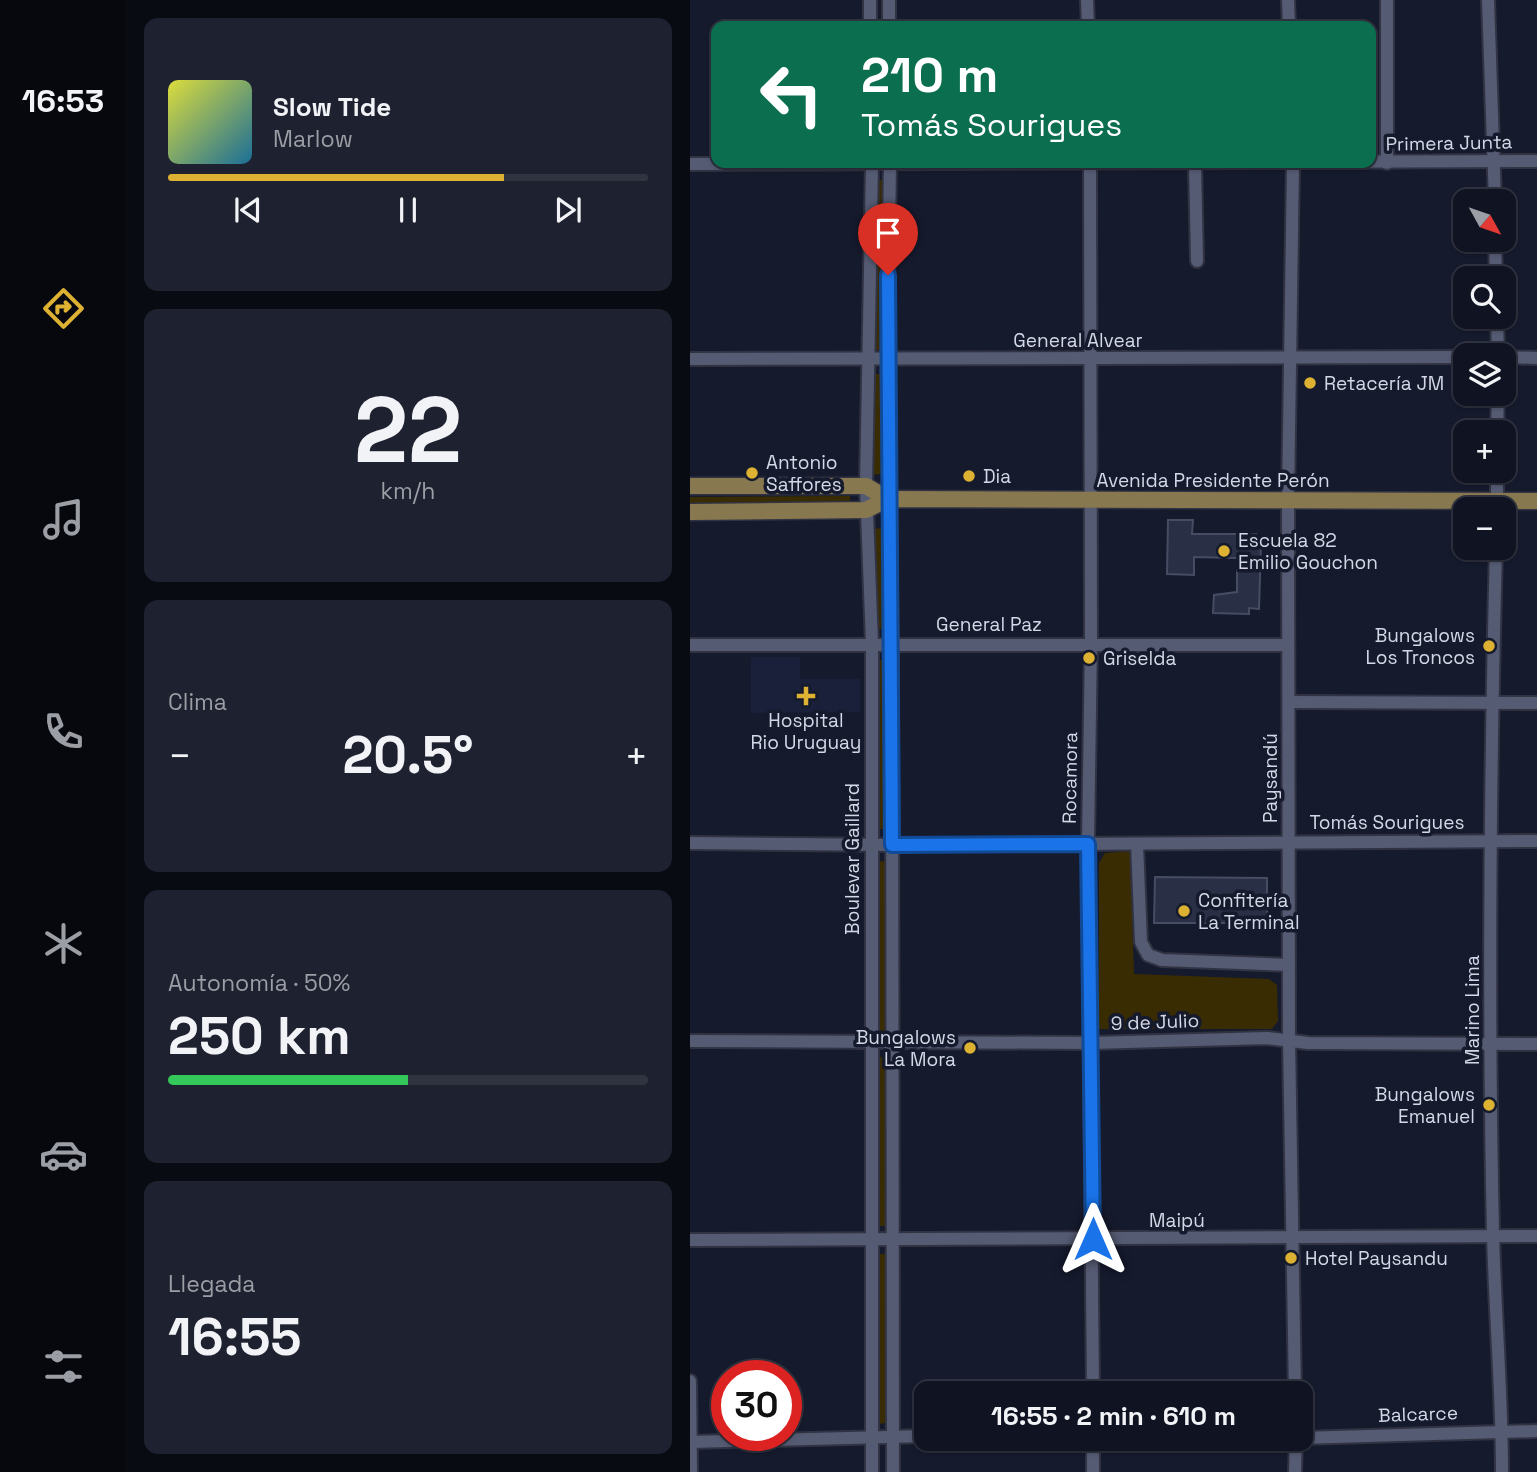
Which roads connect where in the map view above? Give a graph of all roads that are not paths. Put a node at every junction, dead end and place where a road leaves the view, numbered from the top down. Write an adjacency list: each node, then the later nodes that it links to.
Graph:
1 (870, 0): 7 (street)
2 (889, 0): 8 (street)
3 (1087, 0): 9 (street)
4 (1288, 0): 10 (street)
5 (1387, 0): 14 (street)
6 (1488, 0): 11 (street)
7 (870, 21)
8 (890, 21)
9 (1088, 21)
10 (1289, 21)
11 (1494, 161): 12 (street, Primera Junta); 14 (street, Primera Junta); 22 (street)
12 (1538, 161)
13 (1376, 163): 14 (street, Primera Junta)
14 (1387, 163)
15 (690, 164): 16 (street, Primera Junta)
16 (711, 164)
17 (872, 168): 29 (street, Boulevar Gaillard)
18 (890, 168): 30 (street, Boulevar Gaillard)
19 (1090, 168): 31 (street, Rocamora)
20 (1195, 168): 23 (street)
21 (1293, 168): 24 (street, Paysandú)
22 (1494, 189)
23 (1197, 261)
24 (1292, 357): 25 (street, General Alvear); 31 (street, General Alvear); 35 (street, Paysandú)
25 (1453, 357)
26 (1516, 358): 27 (street)
27 (1538, 358)
28 (690, 359): 29 (street, General Alvear)
29 (869, 359): 30 (street, General Alvear); 33 (street, Boulevar Gaillard)
30 (887, 359): 31 (street, General Alvear); 34 (street, Boulevar Gaillard)
31 (1090, 360): 36 (street, Rocamora)
32 (690, 486): 33 (main road)
33 (866, 486): 34 (main road); 40 (street, Boulevar Gaillard)
34 (888, 499): 36 (main road, Avenida Presidente Perón); 40 (main road, Avenida Presidente Perón); 44 (street, Boulevar Gaillard)
35 (1288, 500): 36 (main road, Avenida Presidente Perón); 39 (main road, Avenida Presidente Perón); 47 (street, Paysandú)
36 (1089, 501): 43 (street, Rocamora)
37 (1538, 501): 38 (main road, Avenida Presidente Perón)
38 (1516, 503)
39 (1453, 504)
40 (866, 510): 41 (main road, Avenida Presidente Perón); 45 (street, Boulevar Gaillard)
41 (690, 512)
42 (1496, 560): 50 (street, Marino Lima)
43 (1091, 642): 44 (street, General Paz); 47 (street, General Paz); 55 (street, Rocamora)
44 (892, 643): 45 (street, General Paz); 58 (street, Boulevar Gaillard)
45 (872, 644): 46 (street, General Paz); 57 (street, Boulevar Gaillard)
46 (690, 645)
47 (1288, 645): 48 (street, Paysandú)
48 (1289, 702): 50 (street); 54 (street, Paysandú)
49 (1538, 703): 50 (street)
50 (1492, 704): 51 (street, Marino Lima)
51 (1492, 841): 52 (street, Tomás Sourigues); 54 (street, Tomás Sourigues); 65 (street, Marino Lima)
52 (1538, 841)
53 (690, 843): 57 (street, Tomás Sourigues)
54 (1289, 843): 56 (street, Tomás Sourigues); 59 (street, Paysandú)
55 (1088, 844): 56 (street, Tomás Sourigues); 58 (street, Tomás Sourigues); 64 (street, Rocamora)
56 (1137, 844): 59 (street)
57 (870, 845): 58 (street, Tomás Sourigues); 62 (street, Boulevar Gaillard)
58 (892, 845): 63 (street, Boulevar Gaillard)
59 (1289, 965): 60 (street, Paysandú)
60 (1289, 1040): 64 (street, 9 de Julio); 65 (street, 9 de Julio); 71 (street, Paysandú)
61 (690, 1041): 62 (street, 9 de Julio)
62 (873, 1042): 63 (street, 9 de Julio); 69 (street, Boulevar Gaillard)
63 (891, 1042): 64 (street, 9 de Julio); 70 (street, Boulevar Gaillard)
64 (1092, 1043): 72 (street, Rocamora)
65 (1491, 1043): 66 (street, 9 de Julio); 67 (street, Marino Lima)
66 (1538, 1044)
67 (1493, 1236): 68 (street, Maipú); 71 (street, Maipú); 77 (street, Marino Lima)
68 (1538, 1236)
69 (873, 1237): 70 (street, Maipú); 73 (street, Maipú); 81 (street, Boulevar Gaillard)
70 (891, 1238): 72 (street, Maipú); 79 (street, Boulevar Gaillard)
71 (1291, 1238): 72 (street, Maipú); 76 (street, Paysandú)
72 (1093, 1239): 75 (street, Rocamora)
73 (690, 1240)
74 (690, 1381): 83 (street)
75 (1093, 1381)
76 (1295, 1381)
77 (1502, 1431): 78 (street, Balcarce); 82 (street, Balcarce); 91 (street, Marino Lima)
78 (1538, 1431)
79 (893, 1436): 80 (street); 81 (street); 88 (street, Boulevar Gaillard)
80 (914, 1436)
81 (872, 1437): 83 (street); 87 (street, Boulevar Gaillard)
82 (1313, 1438)
83 (690, 1441): 86 (street)
84 (1093, 1451): 89 (street)
85 (1296, 1451): 90 (street)
86 (691, 1472)
87 (872, 1472)
88 (893, 1472)
89 (1093, 1472)
90 (1295, 1472)
91 (1502, 1472)

